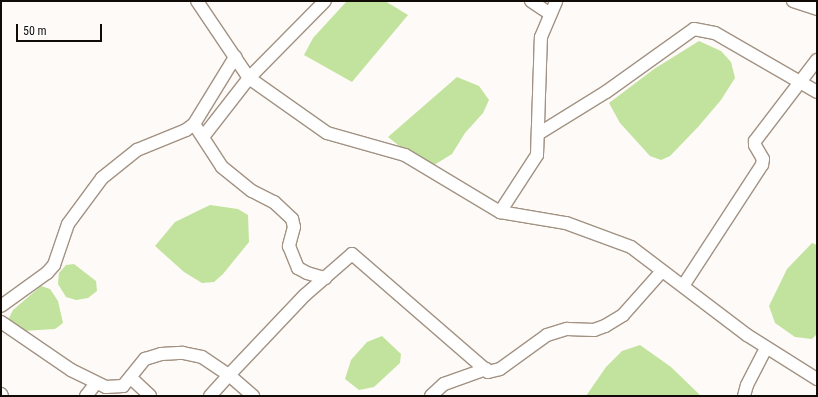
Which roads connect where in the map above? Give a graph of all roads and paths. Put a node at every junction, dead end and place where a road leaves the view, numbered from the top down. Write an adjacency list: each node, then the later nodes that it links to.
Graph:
1 (198, 1): 8 (street)
2 (325, 1): 10 (street)
3 (531, 1): 7 (street)
4 (556, 1): 7 (street)
5 (793, 1): 6 (street)
6 (817, 9)
7 (550, 14): 14 (street)
8 (235, 57): 10 (street); 13 (street)
9 (817, 60): 11 (street)
10 (250, 78): 15 (street); 16 (street)
11 (801, 81): 12 (street); 14 (street); 19 (street)
12 (817, 92)
13 (194, 124): 15 (street); 20 (street)
14 (538, 134): 16 (street)
15 (203, 136): 18 (street)
16 (500, 212): 17 (street)
17 (662, 270): 19 (street); 23 (street)
18 (325, 278): 23 (street); 24 (street)
19 (683, 286): 22 (street)
20 (1, 306)
21 (1, 322): 27 (street)
22 (766, 348): 26 (street); 33 (street)
23 (486, 369): 32 (street)
24 (229, 375): 25 (street); 30 (street); 31 (street)
25 (131, 378): 27 (street); 29 (street)
26 (817, 379)
27 (96, 383): 28 (street)
28 (86, 396)
29 (150, 396)
30 (210, 396)
31 (252, 396)
32 (431, 396)
33 (744, 396)

